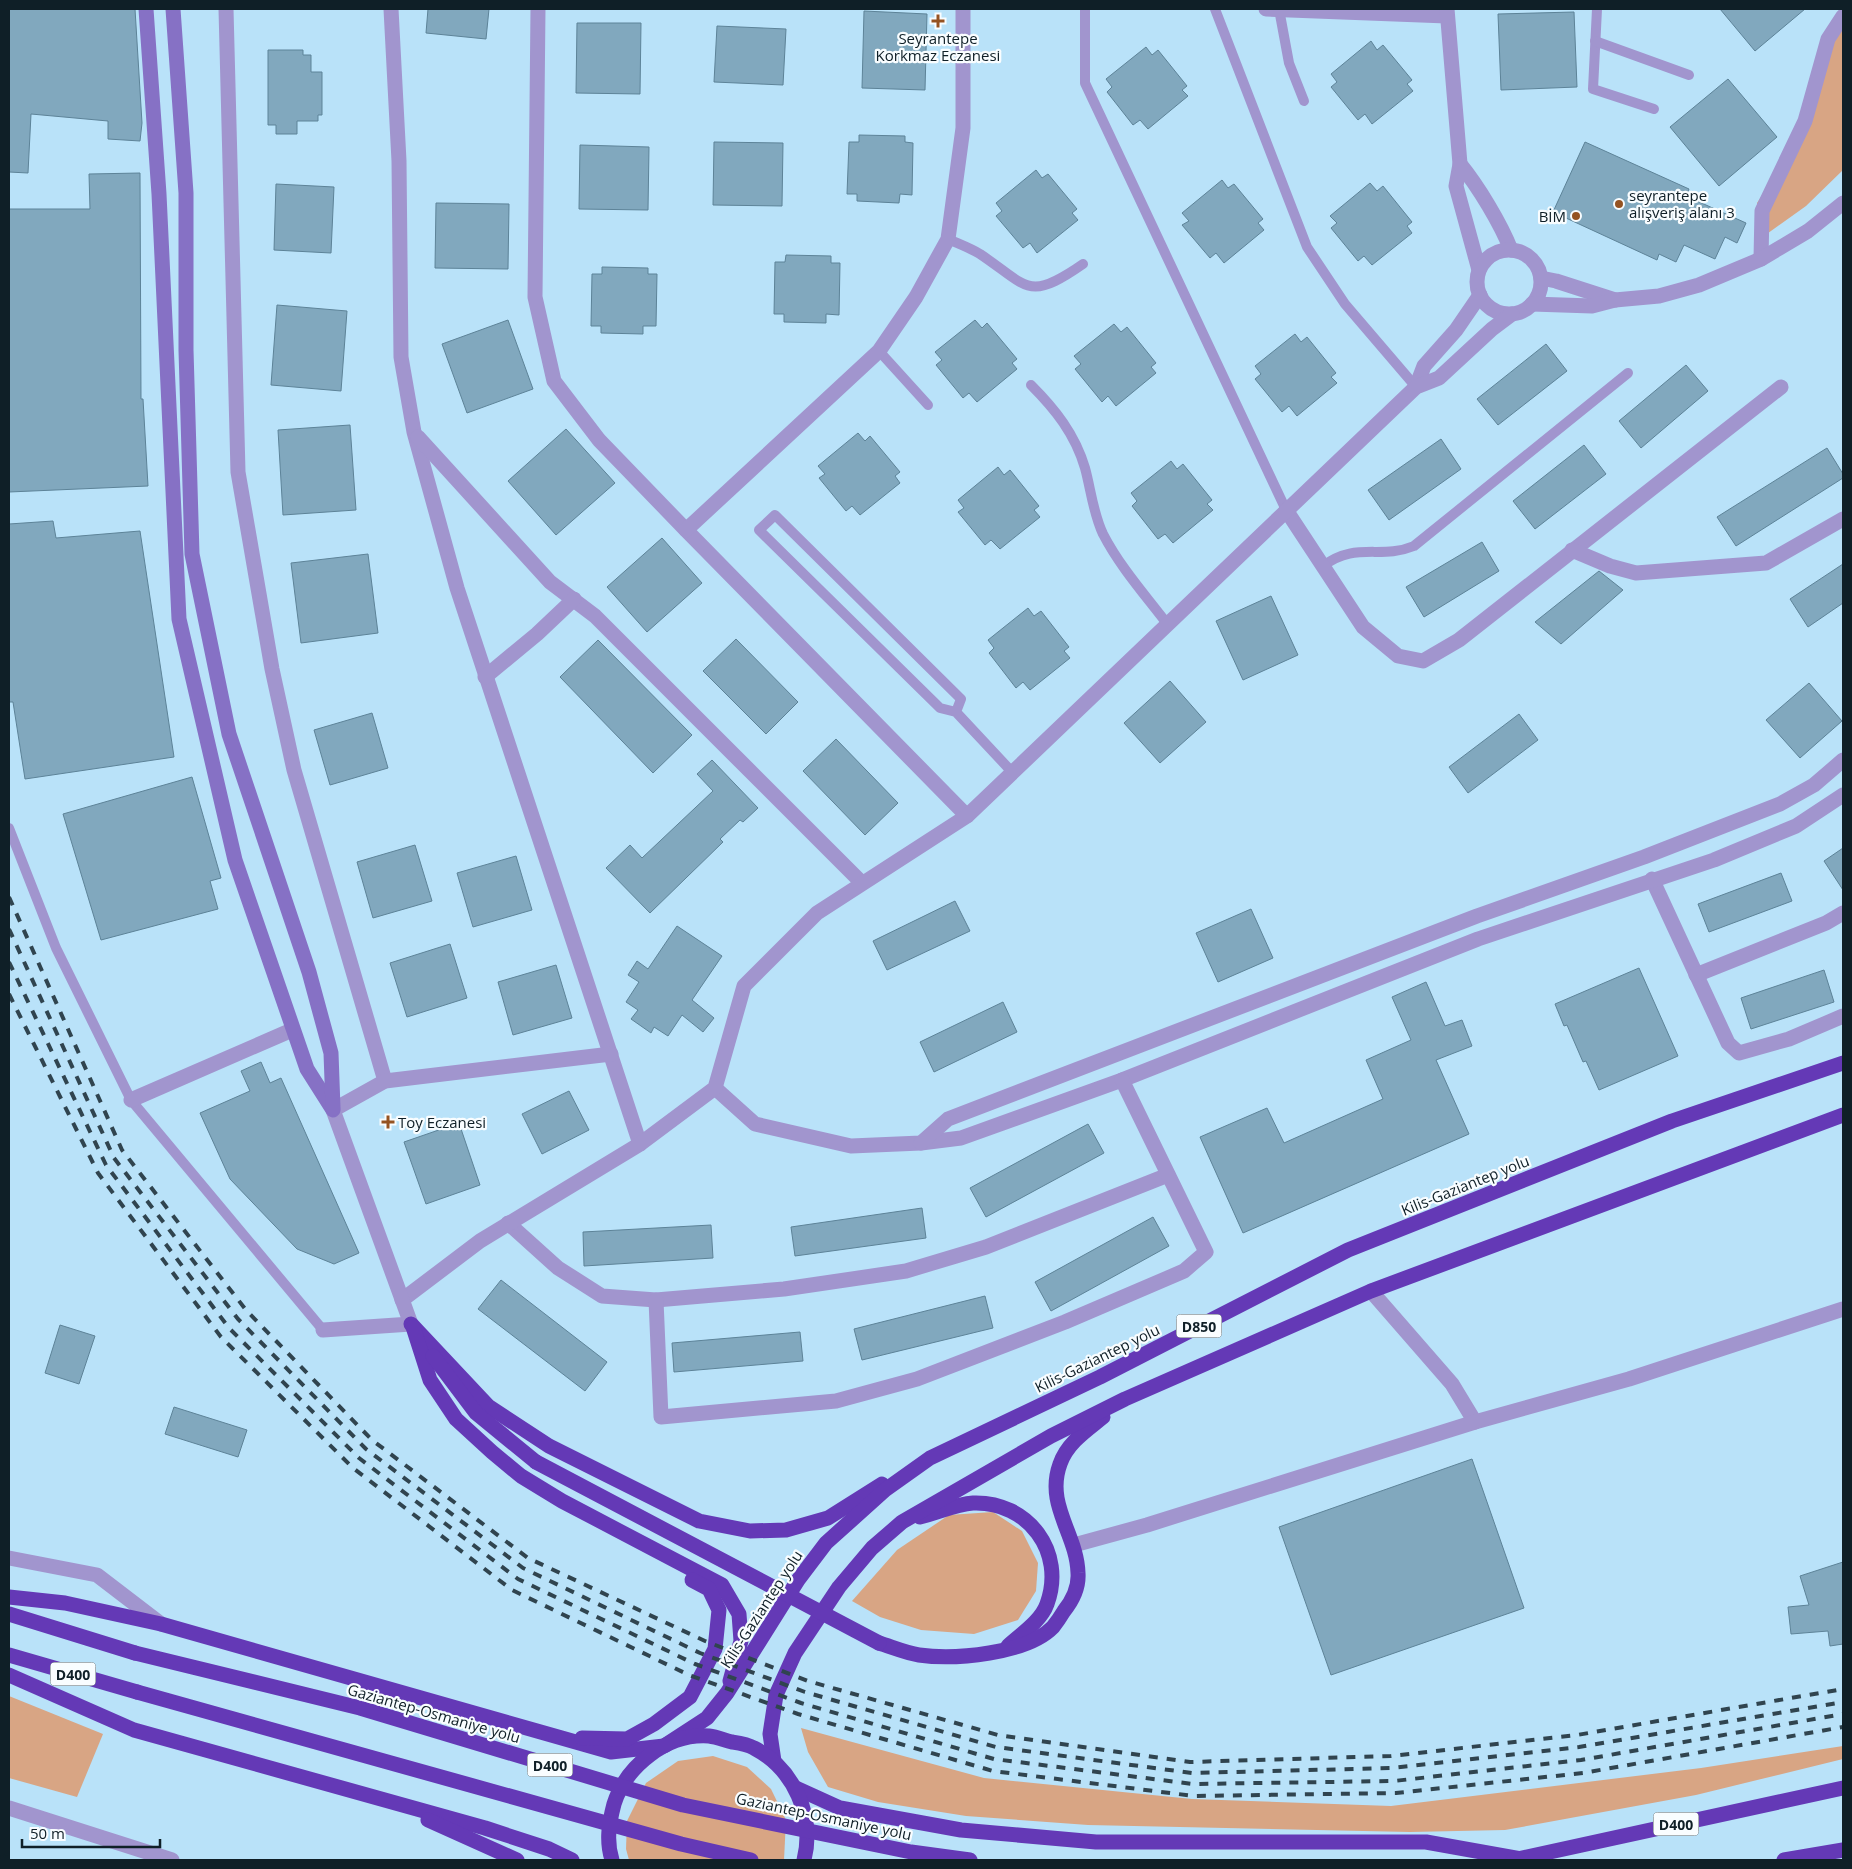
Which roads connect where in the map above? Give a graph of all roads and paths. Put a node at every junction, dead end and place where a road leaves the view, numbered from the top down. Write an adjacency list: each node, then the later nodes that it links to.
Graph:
1 (146, 9): 56 (street)
2 (172, 9): 63 (street)
3 (226, 9): 59 (street)
4 (391, 9): 36 (street)
5 (538, 9): 39 (street)
6 (963, 9): 20 (street)
7 (1085, 9): 37 (lane)
8 (1215, 9): 33 (lane)
9 (1266, 9): 10 (street)
10 (1279, 9): 12 (street); 16 (lane)
11 (1597, 9): 14 (lane)
12 (1447, 12): 18 (street)
13 (1843, 16): 22 (street)
14 (1595, 41): 15 (lane); 17 (lane)
15 (1689, 75)
16 (1304, 102)
17 (1654, 109)
18 (1460, 164): 21 (street); 24 (street)
19 (1843, 203): 22 (street)
20 (948, 239): 23 (lane); 30 (street)
21 (1511, 250): 24 (street); 25 (street)
22 (1761, 259): 27 (street)
23 (1082, 264)
24 (1479, 270): 26 (street)
25 (1541, 278): 27 (street); 28 (street)
26 (1480, 294): 29 (street); 33 (street)
27 (1615, 300): 28 (street)
28 (1532, 304): 29 (street)
29 (1512, 314): 33 (street)
30 (880, 351): 35 (lane); 39 (street)
31 (1628, 373): 41 (lane)
32 (1031, 385): 43 (lane)
33 (1416, 387): 37 (street)
34 (1781, 387): 40 (street)
35 (928, 405)
36 (414, 432): 42 (street); 44 (street)
37 (1286, 510): 41 (street); 43 (street)
38 (1843, 519): 40 (street)
39 (686, 530): 49 (street)
40 (1572, 550): 41 (street)
41 (1323, 566)
42 (574, 599): 44 (street); 52 (street)
43 (1168, 625): 47 (street)
44 (486, 677): 57 (street)
45 (956, 712): 45 (lane); 47 (lane)
46 (1843, 760): 65 (street)
47 (1013, 772): 49 (street)
48 (1843, 795): 51 (street)
49 (967, 816): 52 (street)
50 (9, 828): 62 (lane)
51 (1652, 880): 54 (street); 60 (street)
52 (862, 883): 61 (street)
53 (1843, 913): 54 (street)
54 (1696, 975): 55 (street)
55 (1843, 1016)
56 (292, 1030): 62 (street); 63 (street)
57 (611, 1054): 59 (street); 66 (street)
58 (1843, 1063): 77 (highway, Kilis-Gaziantep yolu / D850)
59 (385, 1080): 63 (street)
60 (1122, 1080): 65 (street); 67 (street)
61 (715, 1088): 65 (street); 66 (street)
62 (131, 1100): 74 (lane)
63 (333, 1110): 70 (street)
64 (1843, 1115): 69 (highway, D850)
65 (921, 1143)
66 (640, 1144): 68 (street)
67 (1168, 1175): 71 (street); 71 (street)
68 (508, 1223): 70 (street); 71 (street)
69 (1371, 1291): 75 (highway, D850); 76 (street)
70 (402, 1300): 73 (street)
71 (656, 1300)
72 (1843, 1309): 76 (street)
73 (411, 1324): 74 (street); 77 (highway); 79 (highway); 85 (highway, bridge)
74 (323, 1330)
75 (1125, 1399): 78 (highway, D850); 80 (highway)
76 (1475, 1422): 80 (street)
77 (930, 1458): 88 (highway, Kilis-Gaziantep yolu / D850)
78 (902, 1522): 85 (highway); 91 (highway, D850)
79 (618, 1530): 88 (highway); 89 (highway)
80 (1074, 1545): 85 (highway)
81 (9, 1558): 84 (street)
82 (9, 1597): 84 (highway)
83 (9, 1614): 104 (highway, Gaziantep-Osmaniye yolu / D400, bridge)
84 (161, 1624): 89 (highway)
85 (1003, 1649)
86 (9, 1655): 102 (highway, D400, bridge)
87 (9, 1676): 94 (highway)
88 (727, 1693): 90 (highway, Kilis-Gaziantep yolu / D850)
89 (562, 1738): 90 (highway)
90 (664, 1746): 91 (highway); 101 (highway)
91 (774, 1761): 92 (highway)
92 (796, 1788): 97 (highway); 103 (highway)
93 (1843, 1788): 97 (highway, D400)
94 (384, 1800): 99 (highway); 100 (highway)
95 (9, 1808): 98 (street)
96 (1843, 1850): 105 (highway)
97 (1515, 1859)
98 (172, 1860)
99 (517, 1860)
100 (572, 1860)
101 (612, 1860)
102 (751, 1860)
103 (804, 1860)
104 (970, 1860)
105 (1784, 1860)

